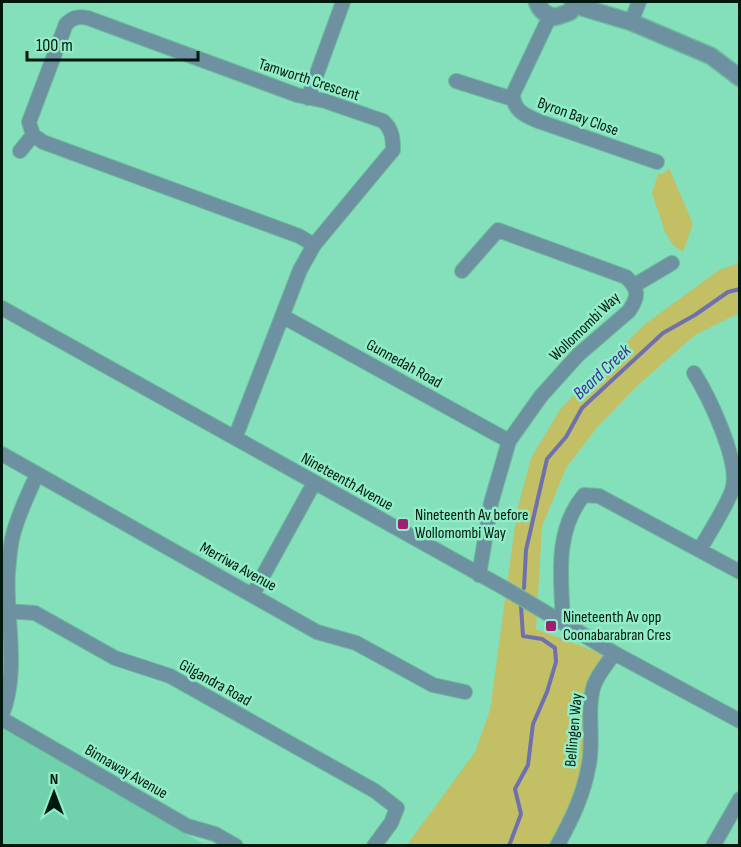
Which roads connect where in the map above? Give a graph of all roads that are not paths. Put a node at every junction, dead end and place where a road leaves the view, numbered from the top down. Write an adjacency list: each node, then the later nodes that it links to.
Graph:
1 (77, 2): 6 (street)
2 (343, 2): 11 (street)
3 (537, 2): 7 (street)
4 (639, 2): 8 (street)
5 (575, 3): 7 (street); 8 (street)
6 (80, 16): 11 (street, Tamworth Crescent); 13 (street)
7 (550, 16): 12 (street, Byron Bay Close)
8 (631, 22): 9 (street)
9 (740, 78)
10 (456, 81): 12 (street)
11 (308, 98): 16 (street, Tamworth Crescent)
12 (513, 99): 15 (street, Byron Bay Close)
13 (33, 135): 14 (street); 16 (street)
14 (20, 151)
15 (657, 162)
16 (314, 245): 21 (street, Tamworth Crescent)
17 (672, 263): 19 (street)
18 (462, 271): 19 (street, Wollomombi Way)
19 (635, 285): 24 (street, Wollomombi Way)
20 (2, 308): 23 (street, Nineteenth Avenue)
21 (282, 316): 23 (street, Tamworth Crescent); 24 (street, Gunnedah Road)
22 (694, 373): 28 (street)
23 (235, 438): 27 (street, Nineteenth Avenue)
24 (509, 441): 30 (street, Wollomombi Way)
25 (2, 454): 26 (street, Merriwa Avenue)
26 (37, 474): 31 (street, Merriwa Avenue); 32 (street)
27 (314, 483): 30 (street, Nineteenth Avenue); 31 (street)
28 (700, 549): 29 (street); 33 (street)
29 (740, 572)
30 (479, 575): 33 (street, Nineteenth Avenue)
31 (252, 594): 35 (street, Merriwa Avenue)
32 (8, 611): 36 (street); 41 (street, Gilgandra Road)
33 (563, 622): 34 (street, Nineteenth Avenue)
34 (614, 653): 38 (street, Nineteenth Avenue); 42 (street, Bellingen Way)
35 (465, 692)
36 (2, 715)
37 (2, 719): 40 (street, Binnaway Avenue)
38 (740, 722)
39 (740, 799): 43 (street)
40 (236, 846)
41 (374, 846)
42 (557, 846)
43 (713, 846)

